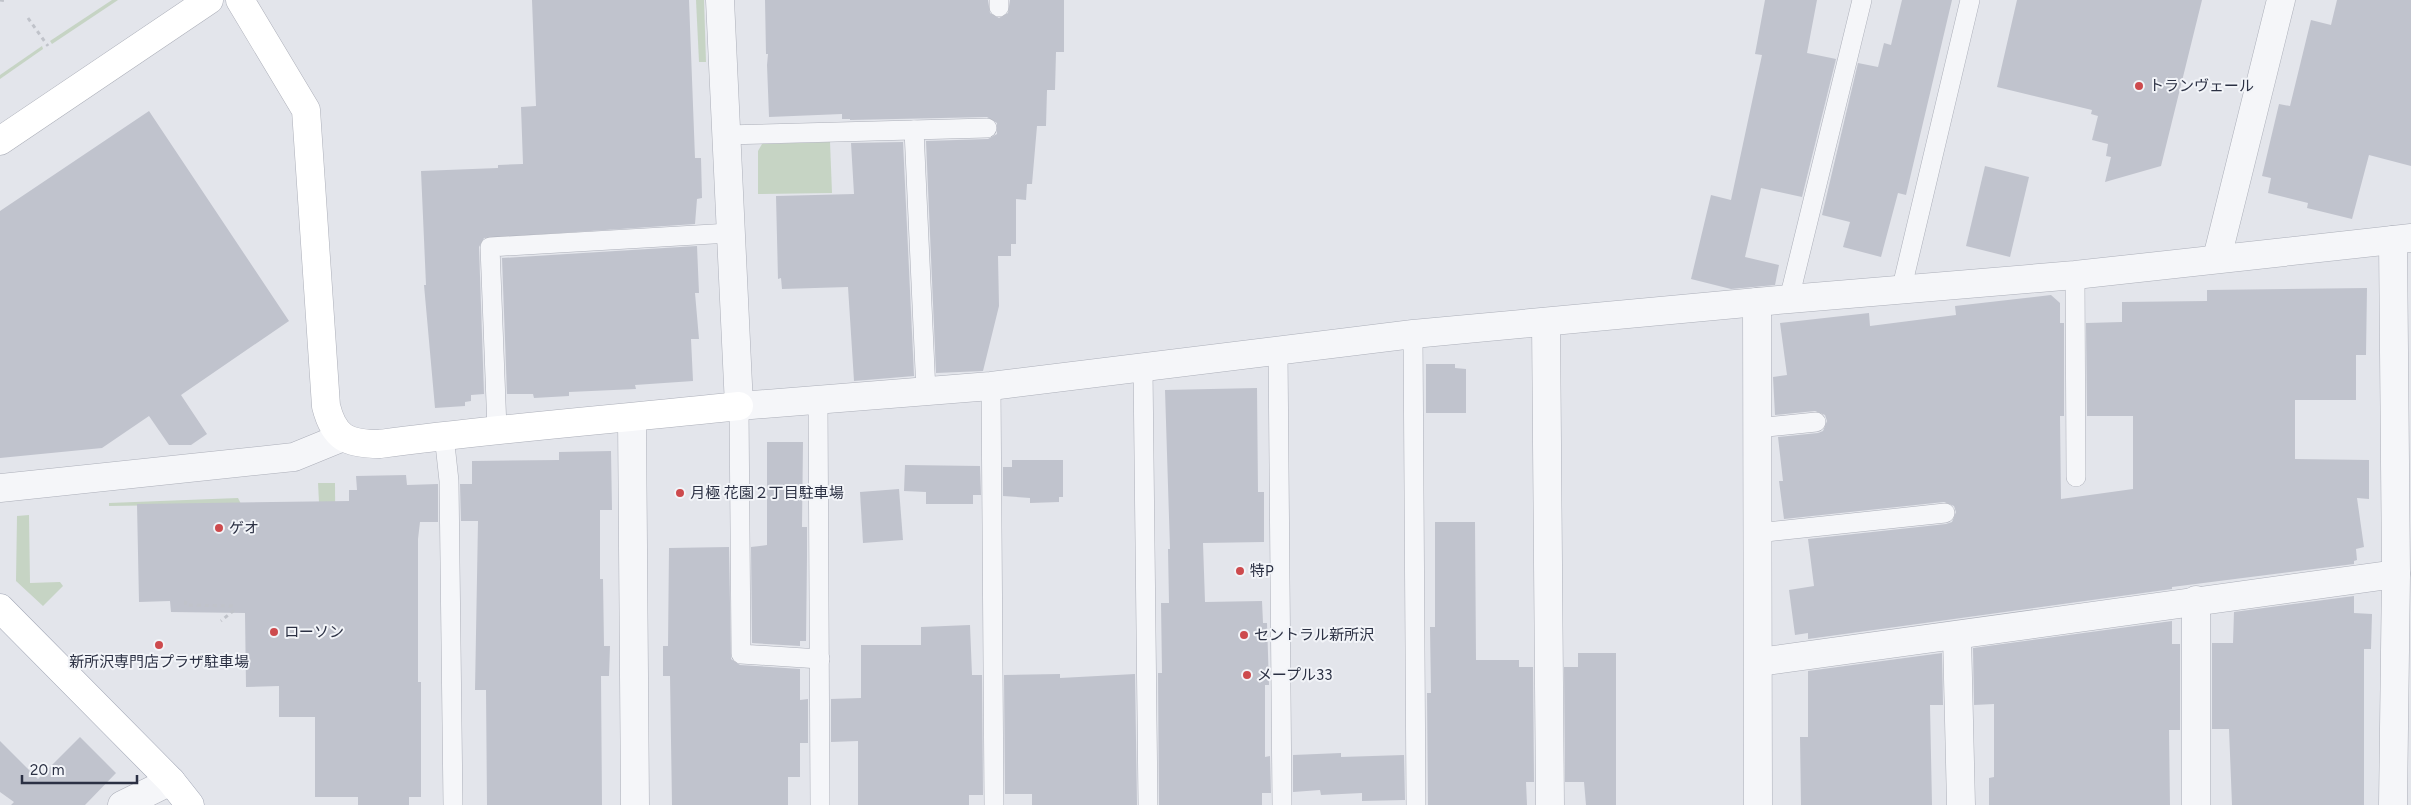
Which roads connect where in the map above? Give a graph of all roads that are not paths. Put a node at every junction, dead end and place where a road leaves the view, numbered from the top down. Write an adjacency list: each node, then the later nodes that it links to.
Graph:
1 (209, 0): 10 (street)
2 (240, 0): 31 (street)
3 (720, 0): 9 (street)
4 (1862, 0): 16 (lane)
5 (1970, 0): 15 (lane)
6 (2281, 0): 13 (street)
7 (987, 128): 8 (lane)
8 (914, 130): 9 (lane); 23 (lane)
9 (726, 135): 11 (street)
10 (0, 141)
11 (730, 233): 25 (street); 29 (lane)
12 (2402, 239): 13 (street); 36 (street)
13 (2218, 258): 14 (street)
14 (2075, 275): 15 (street); 32 (lane)
15 (1901, 290): 16 (street)
16 (1788, 299): 17 (street)
17 (1757, 302): 18 (street); 28 (street)
18 (1546, 322): 19 (street); 52 (street)
19 (1413, 334): 20 (street); 51 (lane)
20 (1278, 351): 21 (street); 50 (lane)
21 (1143, 369): 22 (street); 49 (lane)
22 (992, 386): 23 (street); 48 (lane)
23 (926, 392): 24 (street)
24 (818, 399): 25 (street); 40 (lane)
25 (739, 406): 26 (street); 40 (lane)
26 (632, 418): 29 (street); 46 (street)
27 (1816, 422): 28 (lane)
28 (1757, 428): 35 (street)
29 (497, 429): 30 (street)
30 (444, 435): 31 (street); 45 (lane)
31 (343, 437): 33 (street)
32 (2076, 477)
33 (0, 488)
34 (1945, 513): 35 (lane)
35 (1757, 533): 41 (street)
36 (2396, 574): 37 (street); 56 (street)
37 (2196, 600): 39 (street); 55 (street)
38 (0, 608): 42 (street)
39 (1957, 636): 41 (street); 54 (street)
40 (820, 659): 47 (lane)
41 (1759, 662): 53 (street)
42 (171, 782): 43 (street); 44 (street)
43 (122, 805)
44 (190, 805)
45 (453, 805)
46 (635, 805)
47 (820, 805)
48 (994, 805)
49 (1148, 805)
50 (1282, 805)
51 (1416, 805)
52 (1550, 805)
53 (1758, 805)
54 (1961, 805)
55 (2196, 805)
56 (2393, 805)

